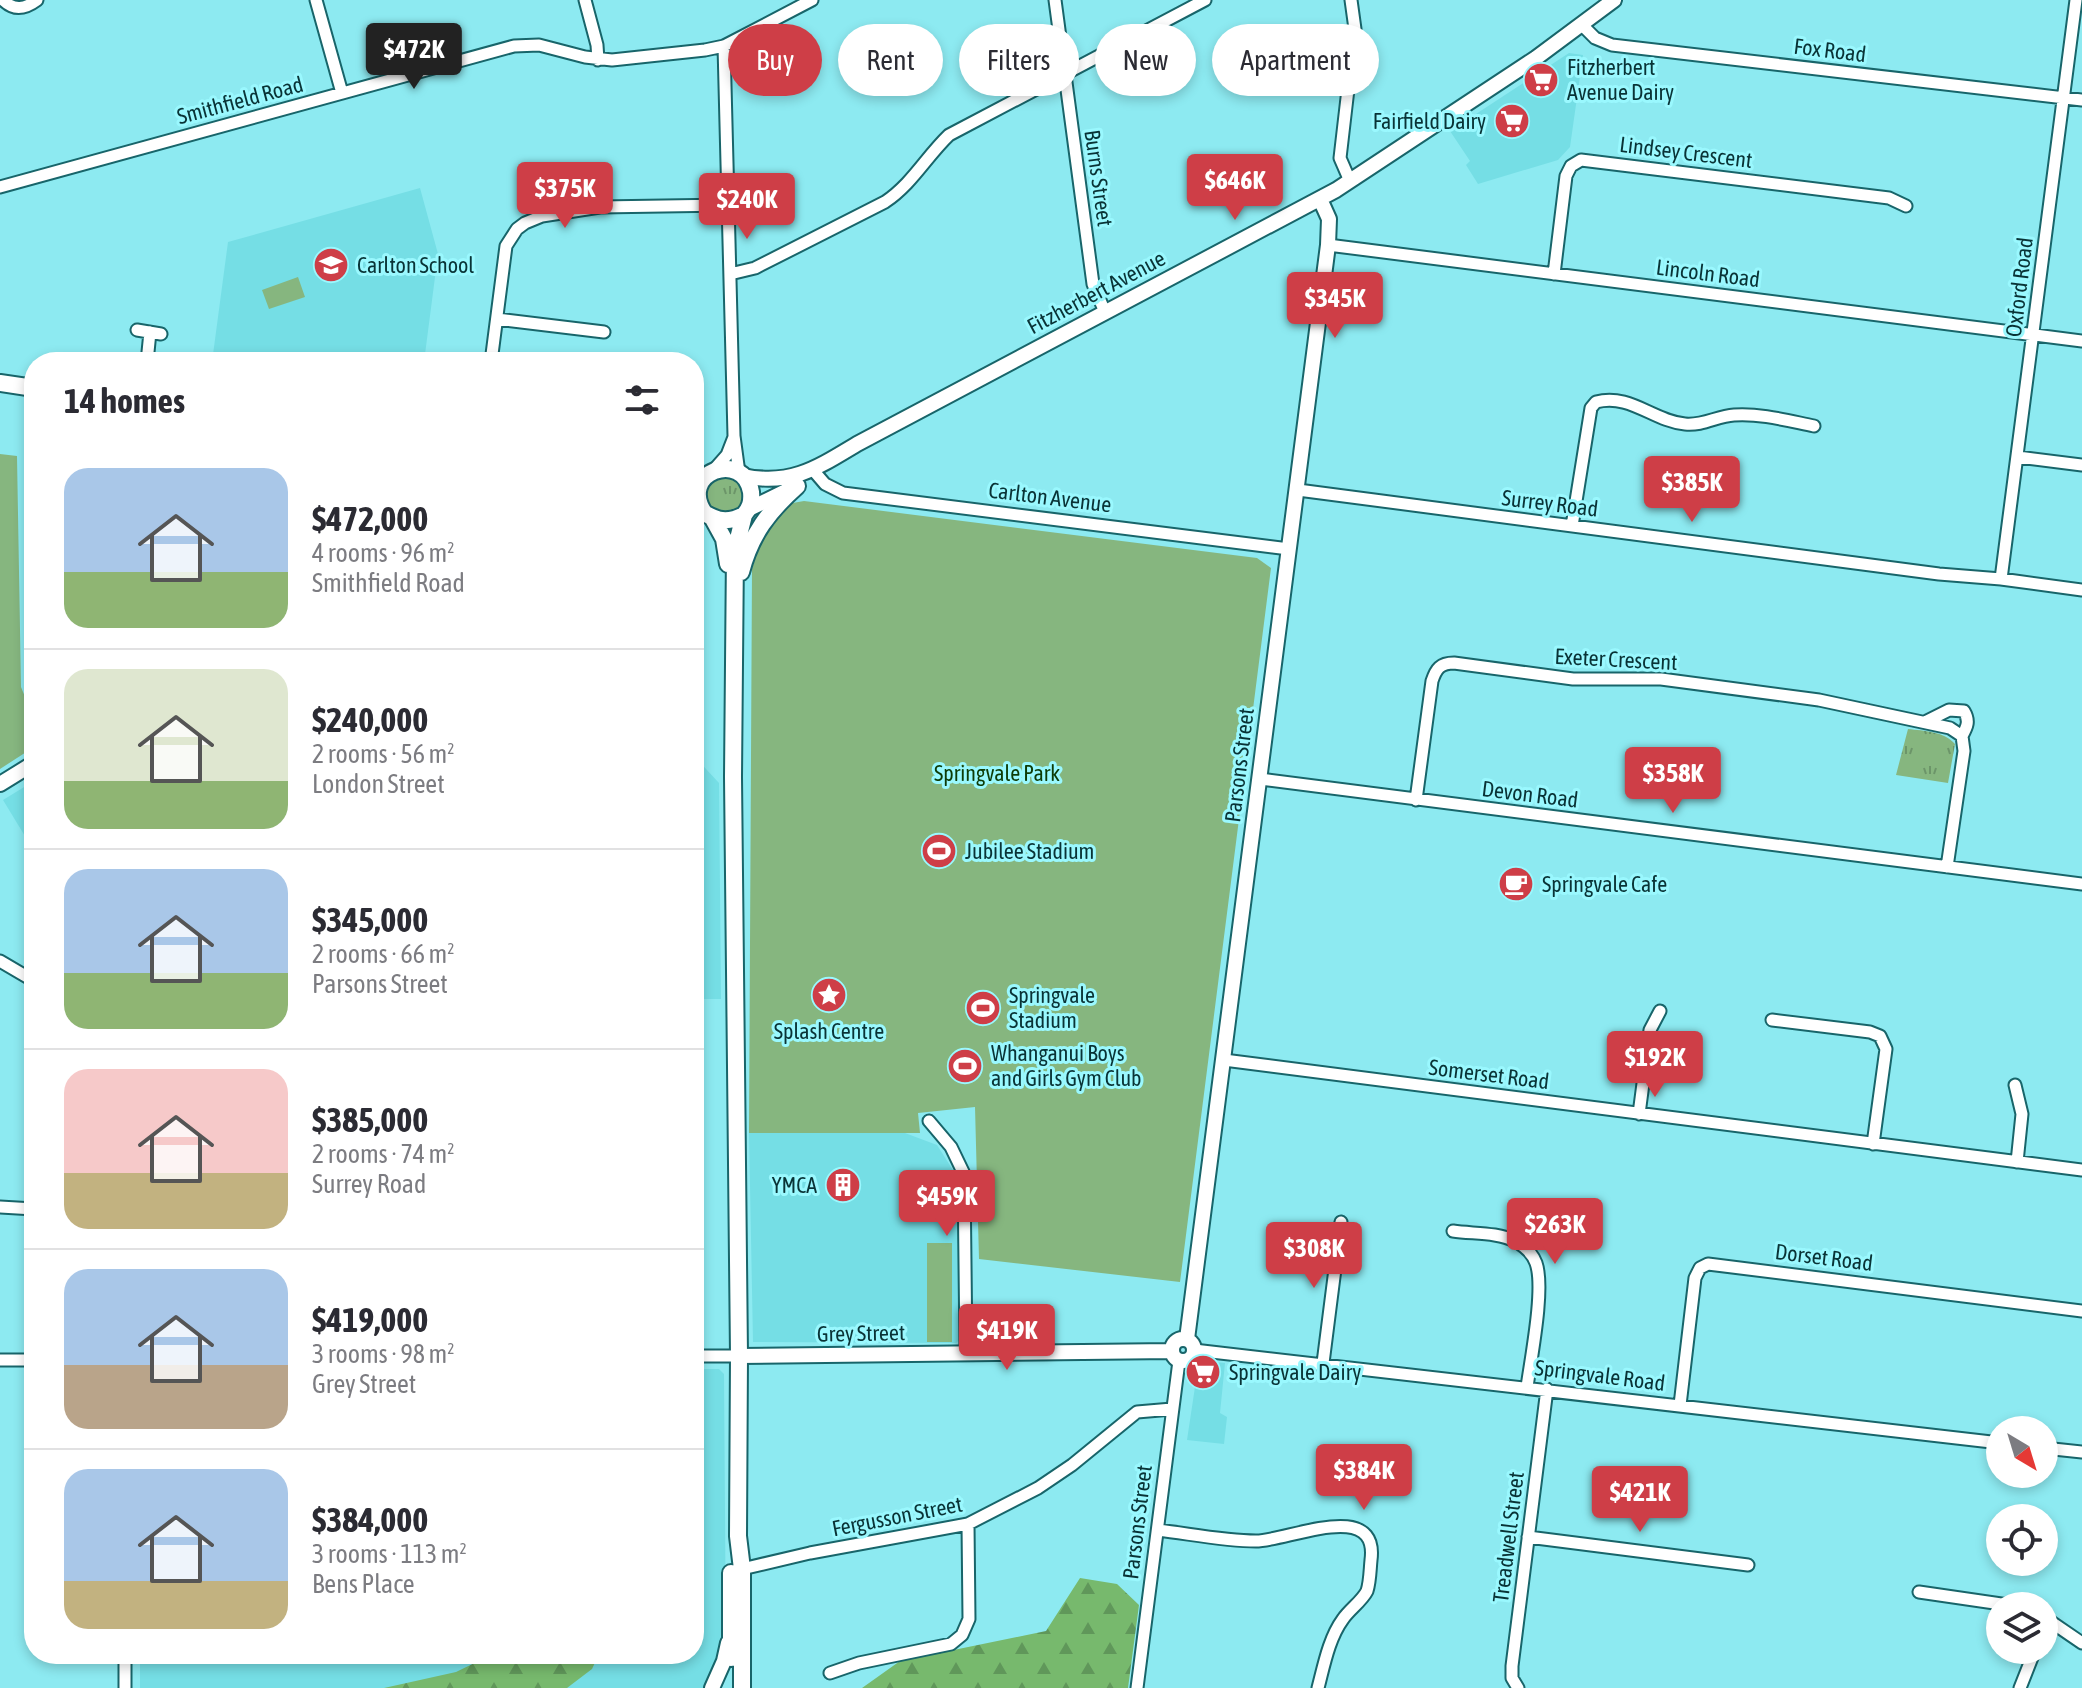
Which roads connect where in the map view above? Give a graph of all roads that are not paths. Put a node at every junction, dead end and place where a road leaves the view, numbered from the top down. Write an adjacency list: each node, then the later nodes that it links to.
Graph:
1 (3, 0): 2 (street)
2 (37, 0)
3 (316, 0): 16 (street)
4 (585, 0): 14 (street)
5 (812, 0): 13 (street, Smithfield Road)
6 (1055, 0): 11 (street, Burns Street)
7 (1205, 0): 15 (street)
8 (1351, 0): 21 (street)
9 (1614, 0): 12 (main road, Fitzherbert Avenue)
10 (2076, 0): 19 (street, Oxford Road)
11 (1058, 24)
12 (1581, 24): 19 (street, Fox Road); 21 (main road, Fitzherbert Avenue)
13 (724, 46): 14 (street, Smithfield Road); 24 (street)
14 (598, 60): 16 (street, Smithfield Road)
15 (1079, 66)
16 (342, 93): 22 (street, Smithfield Road)
17 (1022, 96): 27 (street)
18 (1068, 96): 29 (street, Burns Street)
19 (2063, 98): 20 (street, Fox Road); 33 (street, Oxford Road)
20 (2082, 100)
21 (1350, 181): 23 (main road, Fitzherbert Avenue)
22 (0, 187)
23 (1320, 199): 26 (main road, Parsons Street); 29 (main road, Fitzherbert Avenue)
24 (728, 205): 27 (street); 30 (street)
25 (1906, 206): 28 (street, Lindsey Crescent)
26 (1328, 245): 28 (street, Lincoln Road); 48 (main road, Parsons Street)
27 (730, 274): 40 (street)
28 (1554, 274): 33 (street, Lincoln Road)
29 (1105, 312): 43 (main road, Fitzherbert Avenue)
30 (497, 319): 32 (street); 36 (street)
31 (137, 330): 35 (street)
32 (604, 332)
33 (2033, 335): 34 (street, Lincoln Road); 41 (street, Oxford Road)
34 (2082, 341)
35 (150, 352)
36 (492, 352)
37 (0, 383): 38 (highway)
38 (24, 387)
39 (1814, 426): 51 (street)
40 (734, 436): 44 (street); 46 (street)
41 (2018, 457): 42 (street); 53 (street, Oxford Road)
42 (2082, 465)
43 (813, 470): 46 (main road, Fitzherbert Avenue); 47 (main road); 52 (street, Carlton Avenue)
44 (704, 473)
45 (704, 474): 46 (highway)
46 (741, 474): 49 (highway)
47 (797, 486): 49 (main road); 54 (highway)
48 (1298, 490): 51 (street, Surrey Road); 52 (main road, Parsons Street)
49 (746, 512): 50 (highway); 54 (highway)
50 (704, 513): 54 (highway)
51 (1572, 526): 53 (street, Surrey Road)
52 (1289, 549): 59 (main road, Parsons Street)
53 (2001, 579): 55 (street, Surrey Road)
54 (736, 589): 83 (highway)
55 (2082, 590)
56 (1927, 721): 57 (street, Exeter Crescent); 57 (street, Exeter Crescent); 61 (street, Exeter Crescent)
57 (1962, 736): 62 (street, Exeter Crescent)
58 (24, 769): 60 (main road)
59 (1260, 779): 61 (street, Devon Road); 68 (main road, Parsons Street)
60 (0, 784)
61 (1416, 800): 62 (street, Devon Road)
62 (1947, 867): 63 (street, Devon Road)
63 (2082, 884)
64 (0, 961): 65 (street)
65 (24, 975)
66 (1660, 1011): 70 (street)
67 (1772, 1020): 72 (street)
68 (1224, 1060): 70 (street, Somerset Road); 80 (main road, Parsons Street)
69 (2015, 1085): 73 (street)
70 (1639, 1114): 72 (street, Somerset Road)
71 (929, 1121): 81 (street)
72 (1873, 1144): 73 (street, Somerset Road)
73 (2017, 1162): 74 (street, Somerset Road)
74 (2082, 1170)
75 (0, 1207): 76 (street)
76 (24, 1208)
77 (1341, 1222): 87 (street)
78 (1453, 1231): 88 (street)
79 (2082, 1311): 90 (street, Dorset Road)
80 (1190, 1345): 84 (main road); 87 (street, Springvale Road)
81 (966, 1353): 83 (main road, Grey Street); 84 (main road, Grey Street)
82 (704, 1356): 83 (street, Grey Street)
83 (739, 1356): 97 (highway)
84 (1175, 1356): 91 (street, Parsons Street)
85 (0, 1360): 86 (street)
86 (24, 1360)
87 (1323, 1363): 88 (street, Springvale Road)
88 (1527, 1387): 89 (street, Springvale Road)
89 (1547, 1389): 90 (street, Springvale Road); 98 (street, Treadwell Street)
90 (1680, 1405): 92 (street, Springvale Road)
91 (1172, 1409): 95 (street, Fergusson Street); 96 (street, Parsons Street)
92 (1986, 1441)
93 (2058, 1449): 94 (street)
94 (2082, 1452)
95 (968, 1524): 100 (street, Fergusson Street); 108 (street)
96 (1158, 1530): 112 (street, Parsons Street); 113 (street)
97 (738, 1536): 100 (highway); 103 (highway)
98 (1528, 1537): 99 (street); 114 (street, Treadwell Street)
99 (1748, 1565)
100 (742, 1569): 109 (highway)
101 (1919, 1592): 102 (street)
102 (1986, 1602)
103 (730, 1618): 109 (highway); 111 (main road)
104 (2058, 1629): 105 (street)
105 (2082, 1643)
106 (125, 1664): 110 (street)
107 (2029, 1664): 115 (street)
108 (830, 1673)
109 (739, 1687)
110 (125, 1688)
111 (712, 1688)
112 (1137, 1688)
113 (1318, 1688)
114 (1518, 1688)
115 (2020, 1688)

